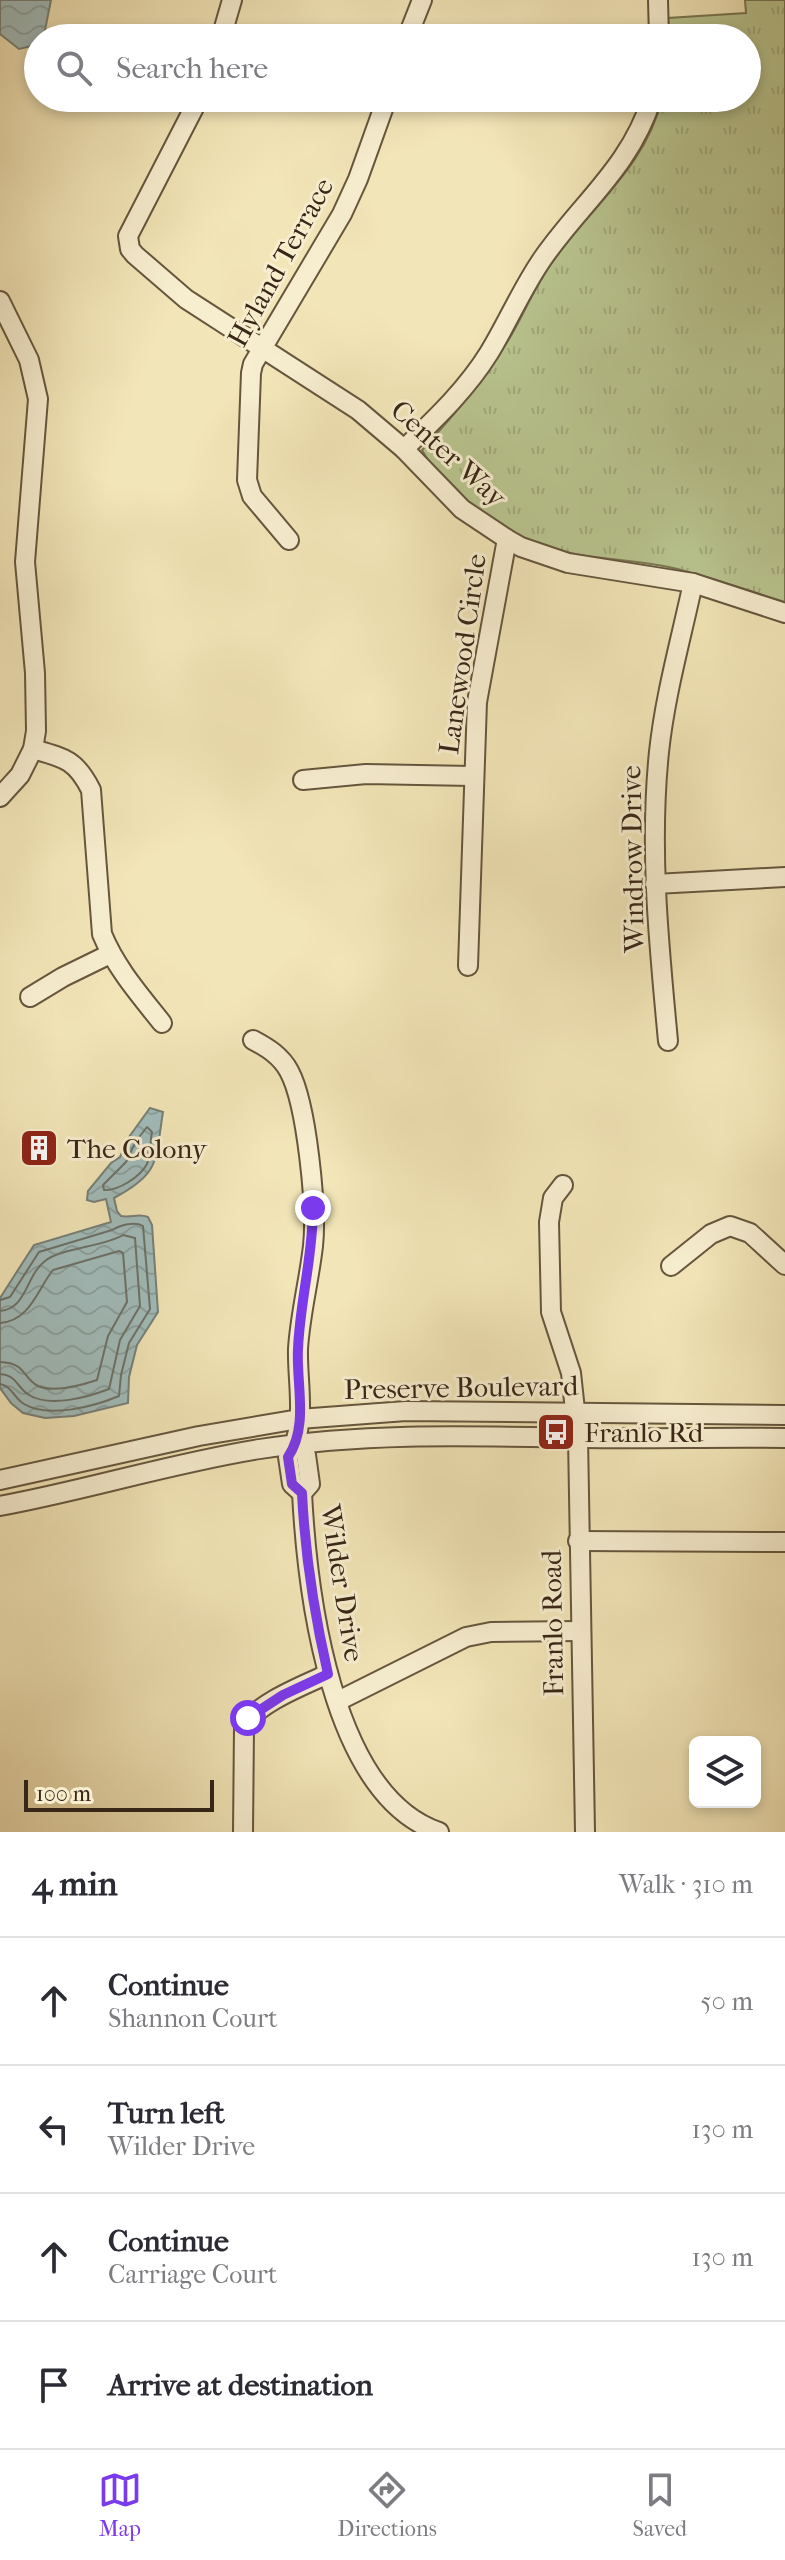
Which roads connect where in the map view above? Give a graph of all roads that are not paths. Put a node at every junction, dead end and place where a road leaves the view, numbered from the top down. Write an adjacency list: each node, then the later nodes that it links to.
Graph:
1 (232, 0): 4 (street)
2 (422, 0): 5 (street)
3 (658, 0): 6 (street)
4 (225, 24)
5 (413, 24)
6 (659, 24)
7 (192, 112): 12 (street, Center Way)
8 (382, 112): 12 (street, Hyland Terrace)
9 (648, 112): 13 (street)
10 (0, 301): 11 (street)
11 (7, 332): 18 (street)
12 (262, 348): 13 (street, Center Way); 15 (street, Hyland Terrace)
13 (404, 449): 14 (street, Center Way)
14 (507, 539): 16 (street, Center Way); 19 (street, Lanewood Circle)
15 (289, 540)
16 (693, 583): 17 (street, Center Way); 23 (street, Windrow Drive)
17 (785, 613)
18 (33, 749): 21 (street); 24 (street)
19 (472, 776): 20 (street, Lanewood Circle); 25 (street, Lanewood Circle)
20 (303, 780)
21 (0, 797)
22 (785, 877): 23 (street)
23 (655, 884): 29 (street, Windrow Drive)
24 (110, 954): 26 (street); 27 (street)
25 (468, 966)
26 (30, 997)
27 (162, 1023)
28 (253, 1040): 35 (street, Wilder Drive)
29 (668, 1041)
30 (563, 1185): 33 (street, Franlo Road)
31 (785, 1265): 32 (street)
32 (671, 1266)
33 (575, 1413): 34 (street, Preserve Boulevard); 35 (street, Preserve Boulevard); 36 (street, Franlo Road)
34 (785, 1415)
35 (299, 1419): 38 (street, Wilder Drive); 39 (street, Preserve Boulevard)
36 (578, 1438): 37 (street, Preserve Boulevard); 38 (street, Preserve Boulevard); 41 (street, Franlo Road)
37 (785, 1438)
38 (297, 1444): 40 (street, Preserve Boulevard); 44 (street, Wilder Drive)
39 (0, 1480)
40 (0, 1506)
41 (578, 1541): 42 (street); 43 (street, Franlo Road)
42 (785, 1542)
43 (580, 1631): 45 (street); 48 (street, Franlo Road)
44 (328, 1674): 45 (street, Wilder Drive); 47 (street)
45 (338, 1701): 46 (street, Wilder Drive)
46 (433, 1831)
47 (243, 1832)
48 (585, 1832)

